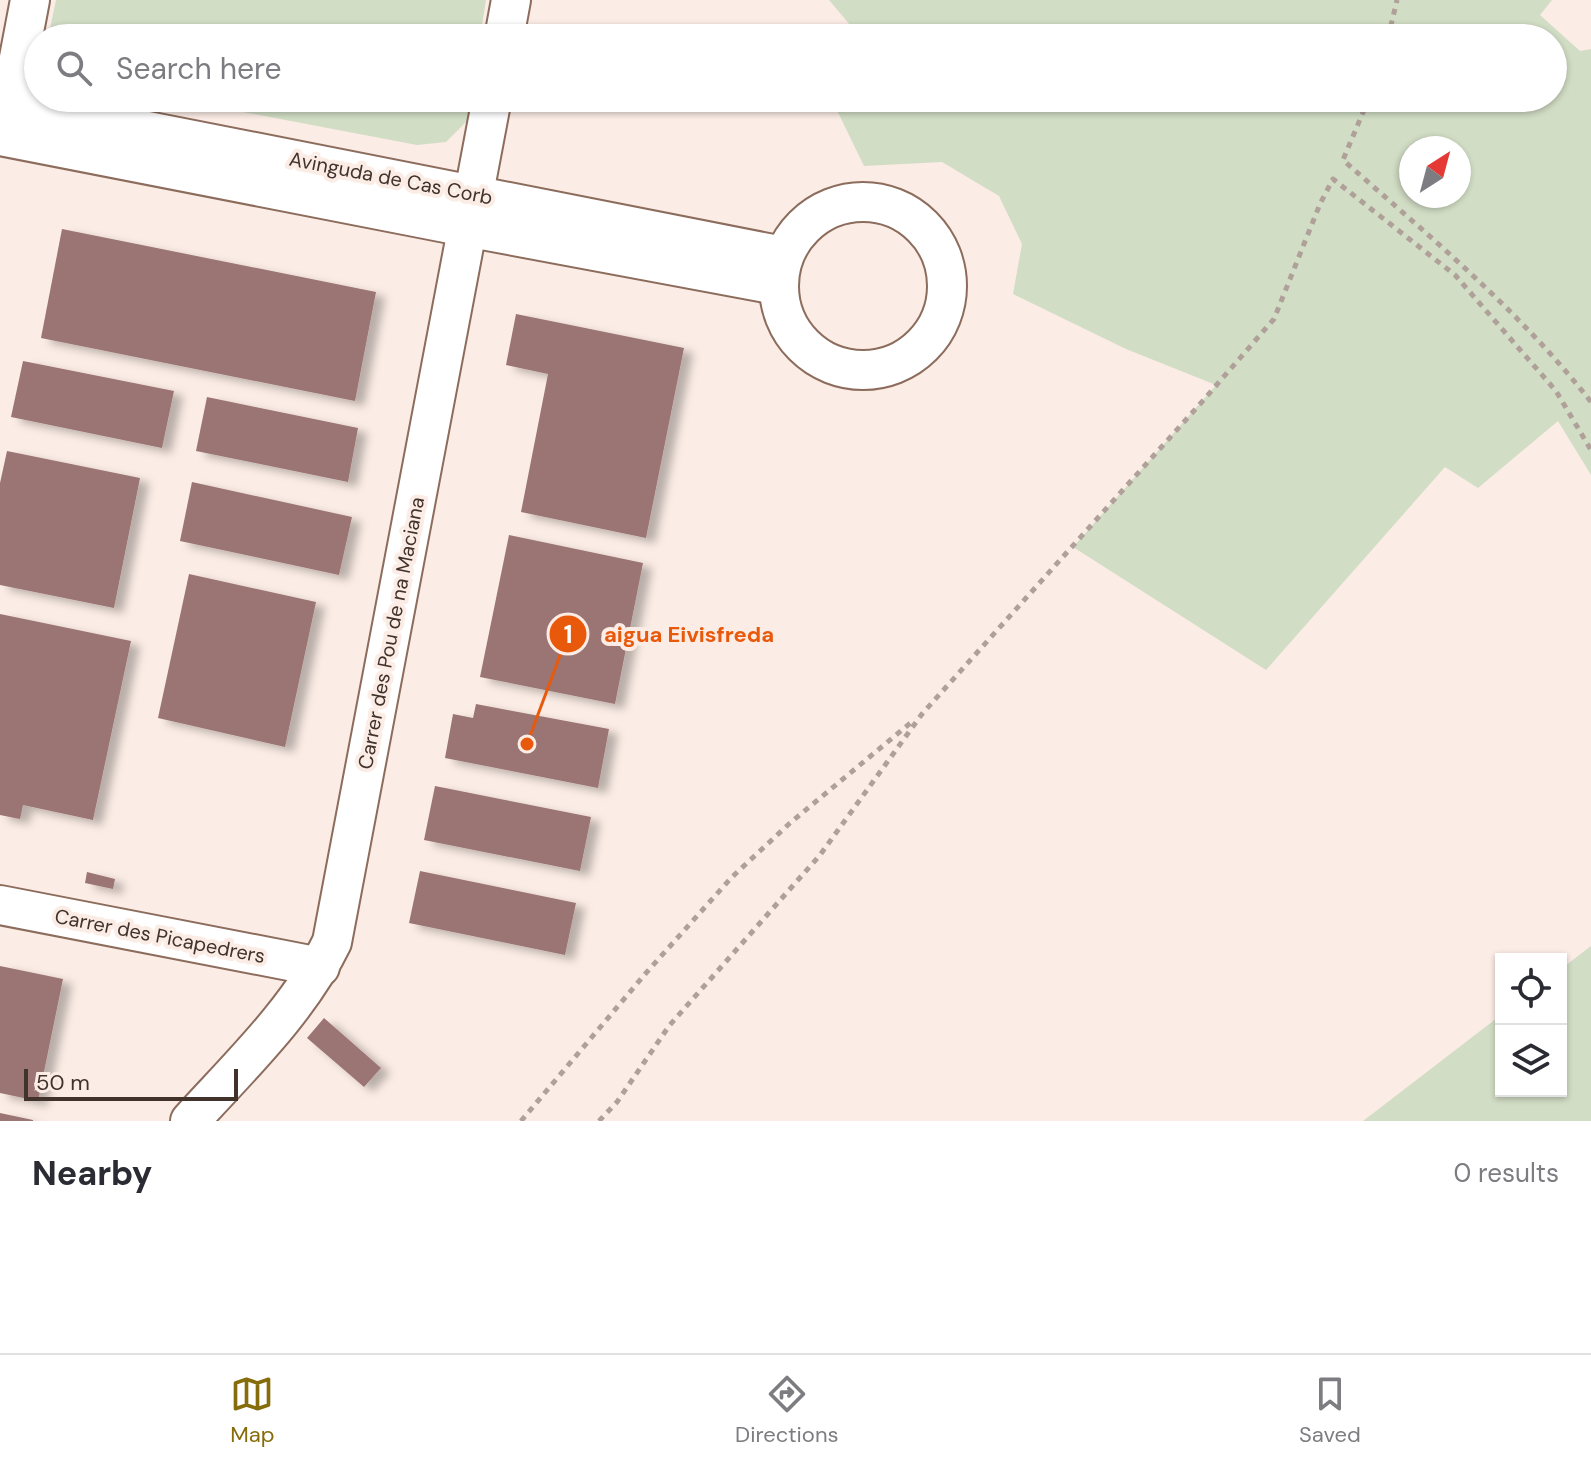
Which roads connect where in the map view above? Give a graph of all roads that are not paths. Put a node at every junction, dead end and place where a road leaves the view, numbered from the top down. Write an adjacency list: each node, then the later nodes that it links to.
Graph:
1 (30, 0): 3 (street)
2 (511, 0): 4 (street)
3 (25, 24)
4 (507, 24)
5 (24, 28): 7 (street)
6 (489, 112): 8 (street, Carrer des Pou de na Maciana)
7 (3, 127): 8 (street, Avinguda de Cas Corb)
8 (469, 211): 9 (street, Avinguda de Cas Corb); 11 (street, Carrer des Pou de na Maciana)
9 (780, 270): 9 (street)
10 (0, 905): 11 (street, Carrer des Picapedrers)
11 (320, 967): 12 (street, Carrer des Pou de na Maciana)
12 (190, 1121)

